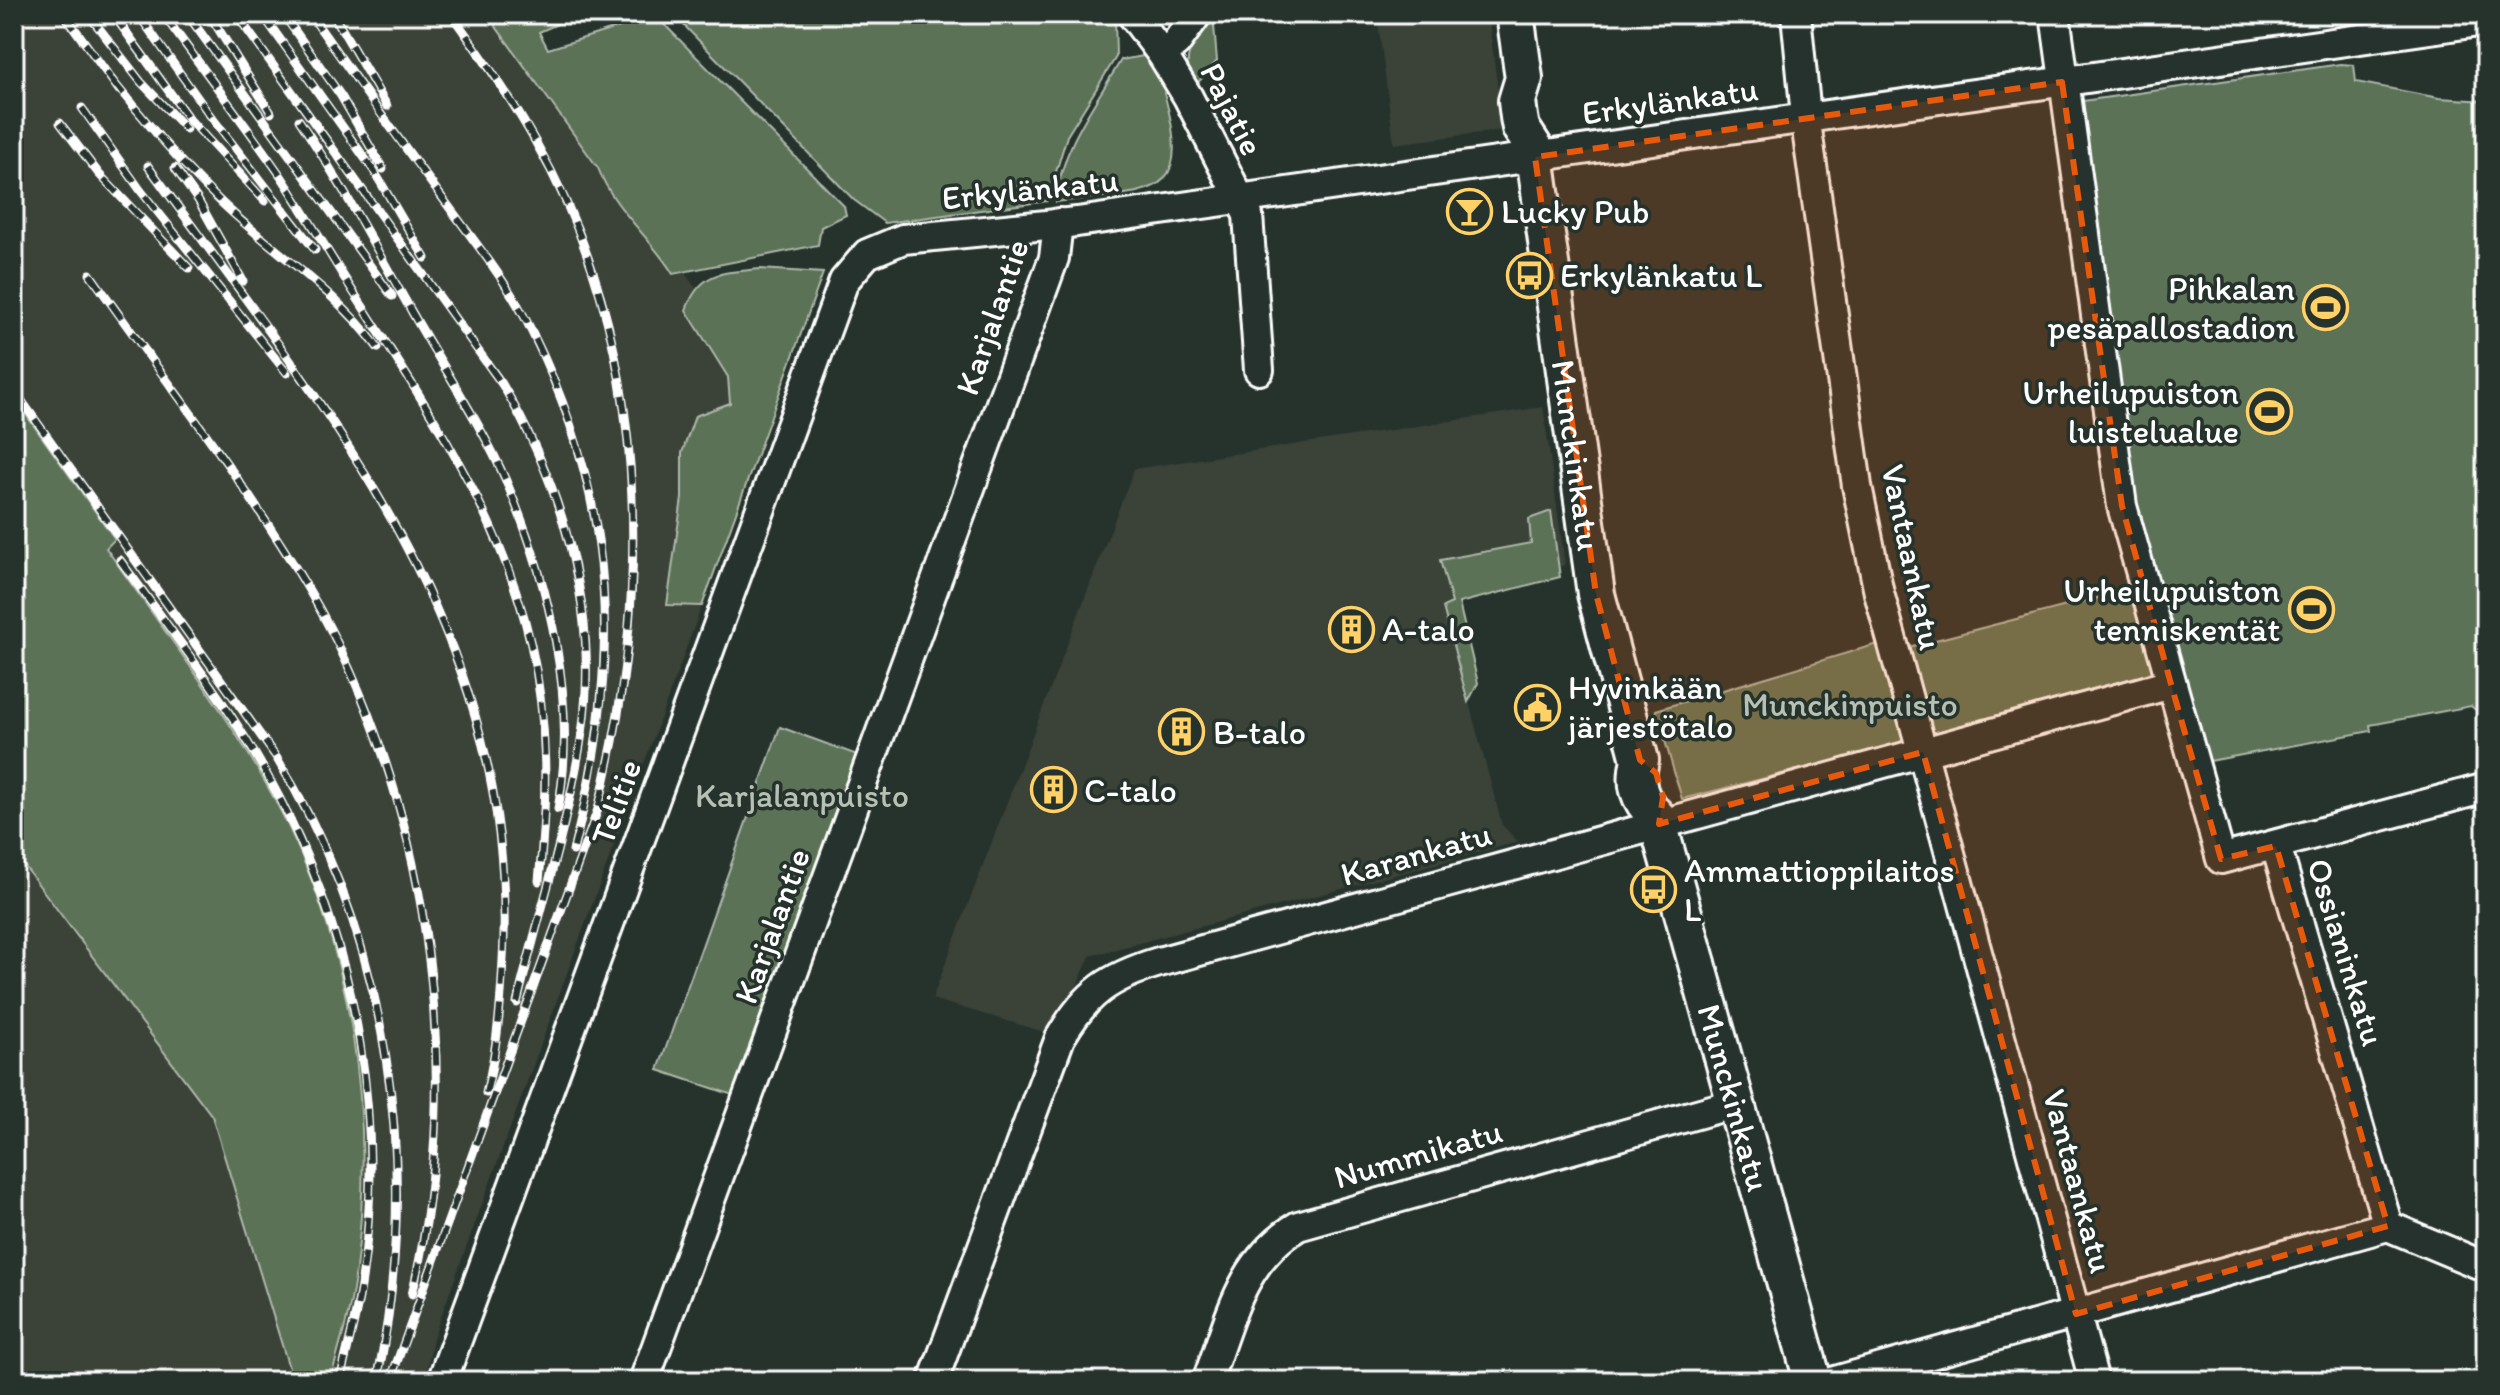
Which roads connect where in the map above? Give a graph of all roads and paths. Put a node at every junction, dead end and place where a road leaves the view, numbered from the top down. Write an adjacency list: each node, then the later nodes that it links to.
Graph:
1 (1132, 14): 8 (street, Pajatie)
2 (1197, 14): 8 (street)
3 (1515, 14): 11 (main road, Munckinkatu)
4 (1796, 14): 10 (street, Vantaankatu)
5 (2055, 14): 9 (street, Ossianinkatu)
6 (2443, 21): 7 (street, Erkylänkatu); 9 (street, Erkylänkatu)
7 (2486, 21)
8 (1162, 54): 12 (street, Pajatie)
9 (2062, 82): 10 (street, Erkylänkatu); 16 (street, Ossianinkatu)
10 (1805, 118): 11 (street, Erkylänkatu); 17 (street, Vantaankatu)
11 (1534, 152): 12 (street, Erkylänkatu); 19 (main road, Munckinkatu)
12 (1238, 198): 13 (street, Erkylänkatu); 15 (street, Pajatie)
13 (1058, 223): 14 (street, Erkylänkatu); 26 (street, Karjalantie)
14 (867, 254): 25 (street, Telitie)
15 (1259, 370)
16 (2171, 684): 17 (street, Karankatu); 20 (street, Ossianinkatu)
17 (1923, 752): 19 (street, Karankatu); 24 (street, Vantaankatu)
18 (2486, 788): 20 (street)
19 (1657, 820): 21 (main road, Munckinkatu); 27 (street, Karankatu)
20 (2276, 846): 22 (street, Ossianinkatu)
21 (1736, 1103): 28 (street, Nummikatu); 29 (main road, Munckinkatu)
22 (2388, 1226): 23 (street); 24 (street)
23 (2486, 1267)
24 (2076, 1314): 30 (street); 31 (street, Vantaankatu)
25 (442, 1381)
26 (644, 1381)
27 (933, 1381)
28 (1207, 1381)
29 (1813, 1381)
30 (1835, 1381)
31 (2094, 1381)

